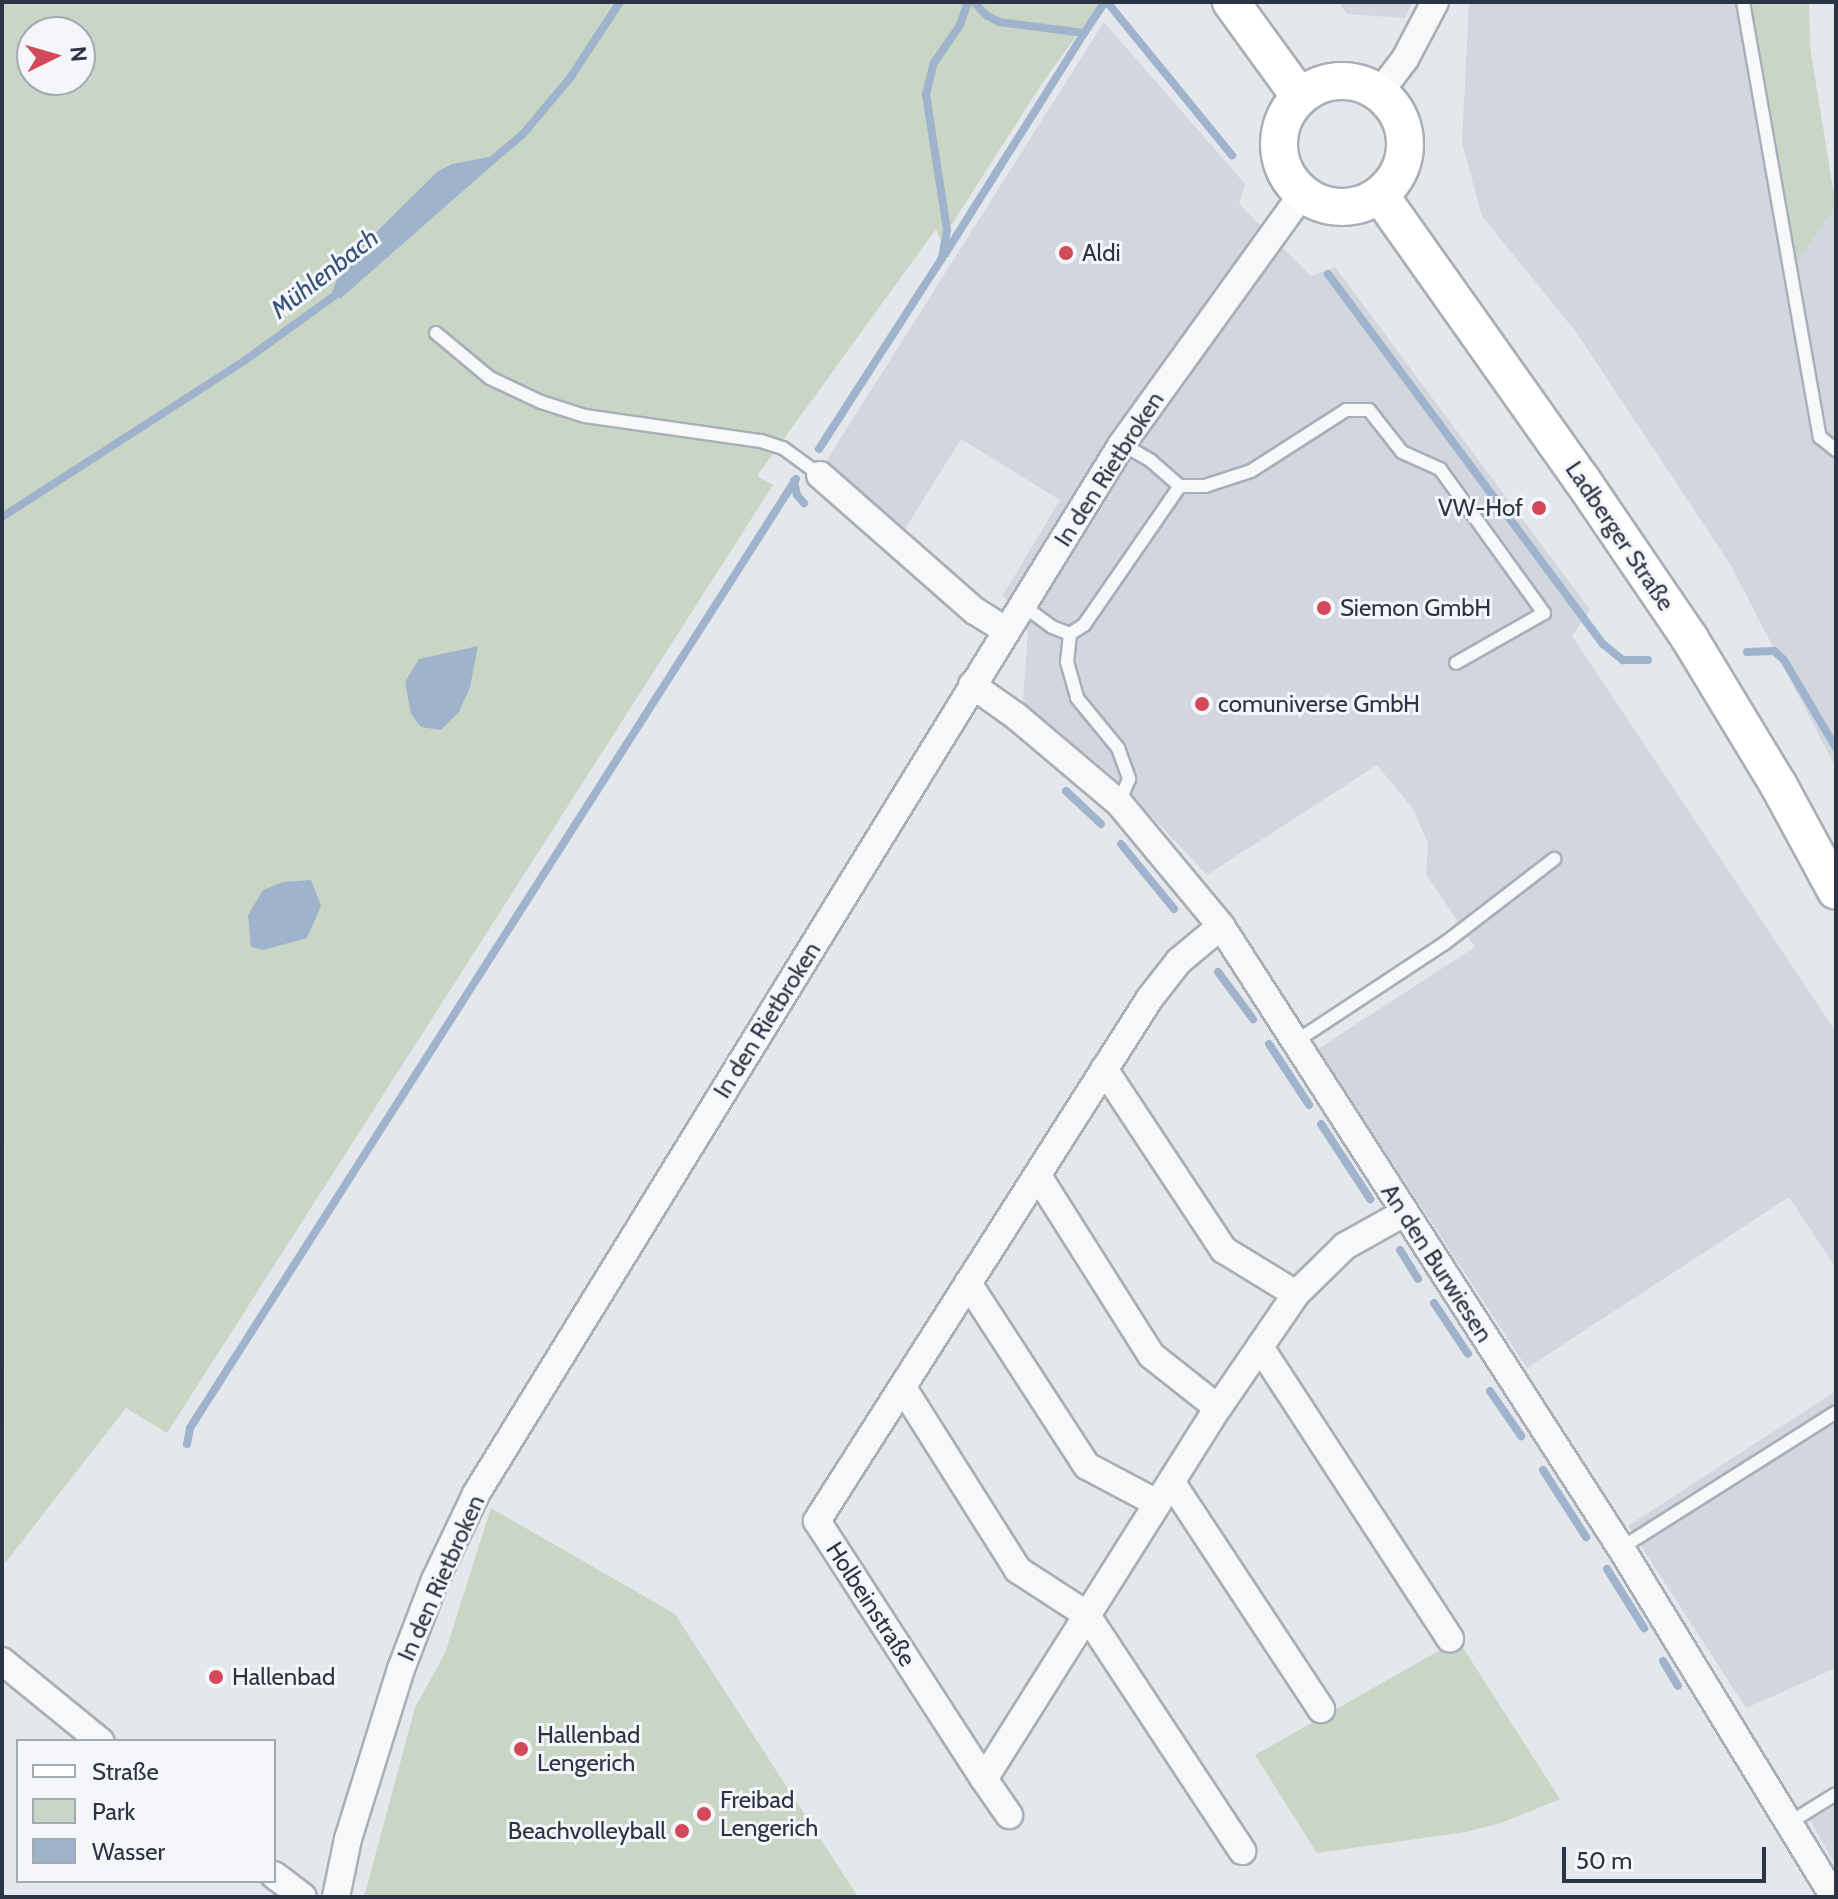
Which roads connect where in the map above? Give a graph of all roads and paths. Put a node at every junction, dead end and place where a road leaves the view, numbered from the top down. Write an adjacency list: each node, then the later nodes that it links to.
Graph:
1 (1231, 2): 5 (main road)
2 (1435, 2): 4 (street)
3 (1743, 2): 10 (lane)
4 (1379, 93): 5 (main road); 7 (main road)
5 (1300, 97): 6 (main road)
6 (1302, 194): 7 (main road); 9 (street, In den Rietbroken)
7 (1380, 195): 20 (main road, Ladberger Straße)
8 (436, 333): 11 (lane)
9 (1122, 444): 12 (lane); 13 (street, In den Rietbroken)
10 (1836, 450)
11 (820, 475): 14 (street)
12 (1180, 486): 15 (lane); 16 (lane)
13 (1022, 605): 14 (street, In den Rietbroken); 15 (lane)
14 (1006, 630): 17 (street, In den Rietbroken)
15 (1070, 634): 18 (lane)
16 (1456, 663)
17 (972, 685): 18 (street, An den Burwiesen); 46 (street, In den Rietbroken)
18 (1119, 803): 21 (street, An den Burwiesen)
19 (1554, 859): 22 (lane)
20 (1836, 891)
21 (1221, 926): 22 (street, An den Burwiesen); 23 (street, Holbeinstraße)
22 (1295, 1042): 25 (street, An den Burwiesen)
23 (1104, 1069): 24 (street, Holbeinstraße); 27 (street)
24 (1038, 1176): 26 (street, Holbeinstraße); 30 (street)
25 (1404, 1213): 27 (street); 33 (street, An den Burwiesen)
26 (968, 1283): 29 (street, Holbeinstraße); 32 (street)
27 (1296, 1294): 28 (street)
28 (1260, 1347): 30 (street); 35 (street)
29 (903, 1388): 34 (street); 39 (street, Holbeinstraße)
30 (1218, 1408): 32 (street)
31 (1836, 1412): 33 (lane)
32 (1165, 1493): 34 (street); 37 (street)
33 (1621, 1548): 42 (street, An den Burwiesen)
34 (1086, 1614): 39 (street); 43 (street)
35 (1450, 1638)
36 (2, 1661): 38 (street)
37 (1321, 1709)
38 (98, 1739)
39 (984, 1779): 41 (street, Holbeinstraße)
40 (1836, 1794): 42 (lane)
41 (1009, 1815)
42 (1789, 1823): 47 (street, An den Burwiesen)
43 (1242, 1851)
44 (276, 1877): 45 (street)
45 (303, 1897)
46 (336, 1897)
47 (1834, 1897)

